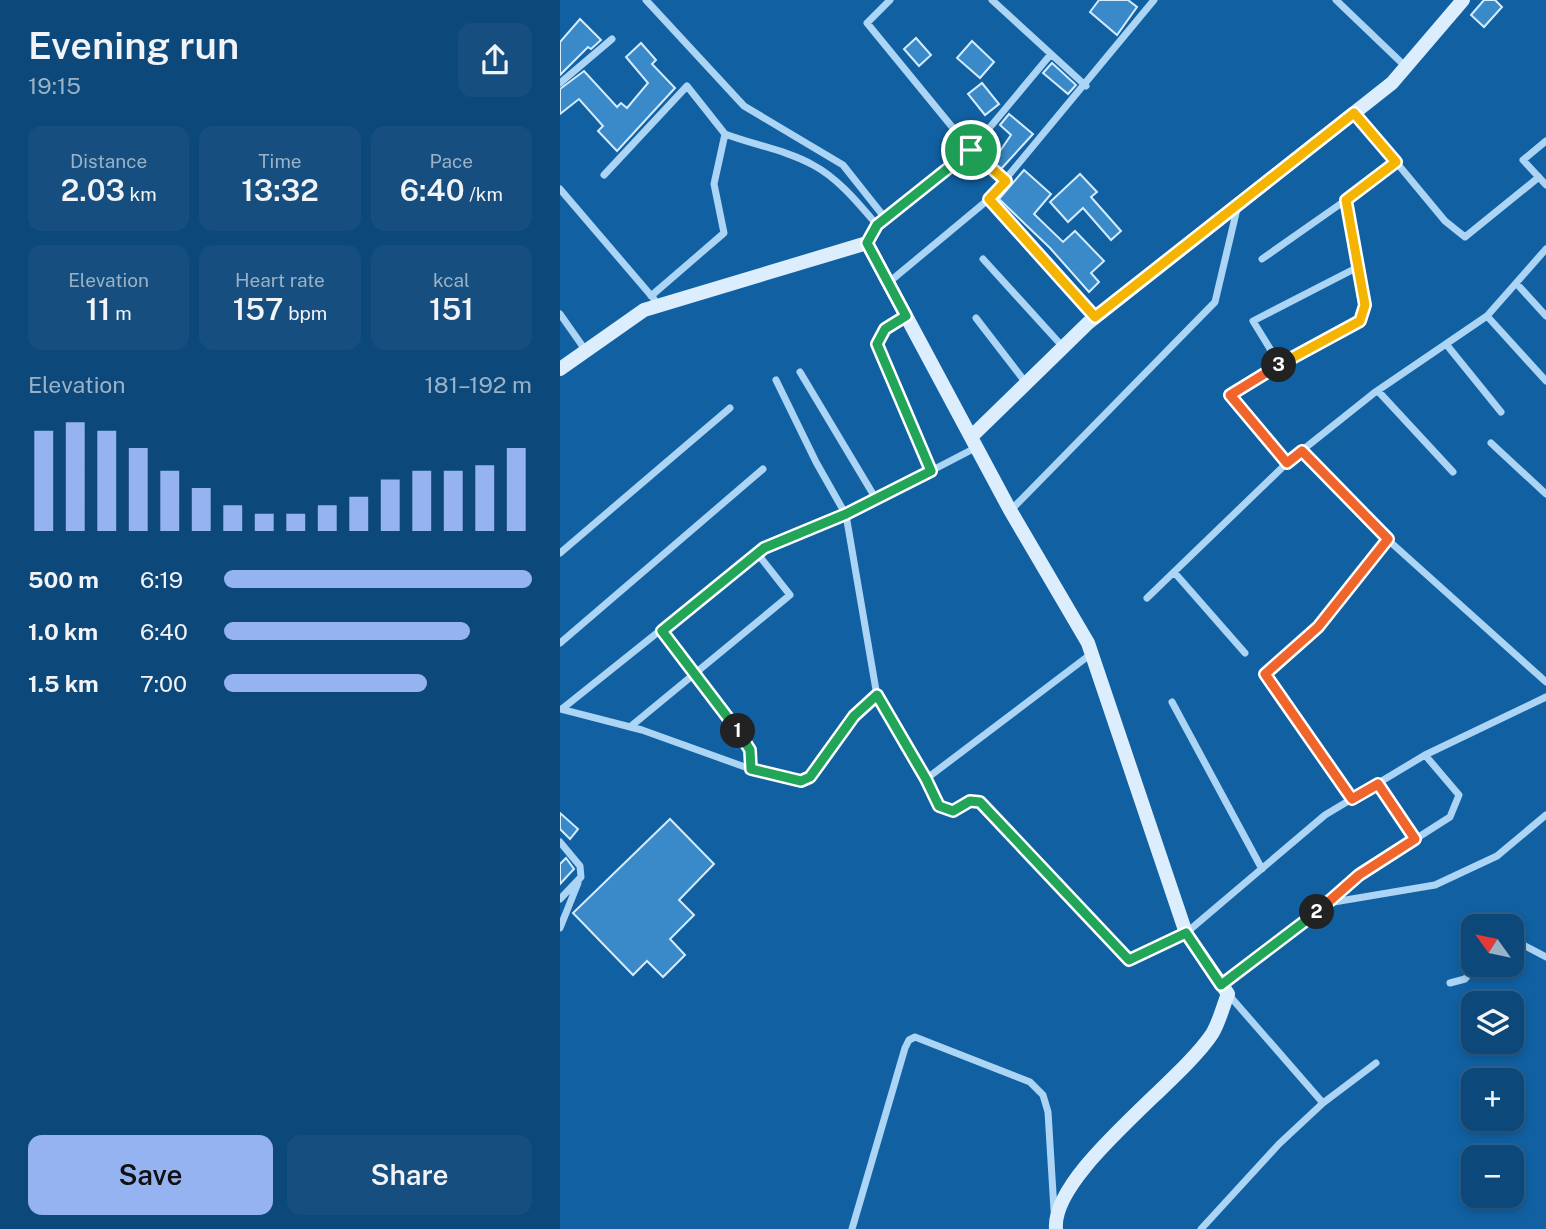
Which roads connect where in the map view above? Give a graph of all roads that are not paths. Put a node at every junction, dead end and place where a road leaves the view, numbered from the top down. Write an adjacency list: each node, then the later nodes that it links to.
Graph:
1 (646, 0): 25 (street)
2 (888, 0): 15 (street)
3 (992, 0): 8 (street)
4 (1154, 0): 11 (street)
5 (1336, 0): 9 (street)
6 (1463, 0): 9 (street)
7 (612, 39): 10 (street)
8 (1051, 54): 11 (street); 15 (street)
9 (1406, 67): 12 (street)
10 (560, 83)
11 (1086, 86): 19 (street)
12 (1354, 113): 16 (street); 24 (street)
13 (725, 134): 17 (street); 26 (street); 34 (street)
14 (1546, 141): 18 (street)
15 (971, 150): 19 (street); 25 (street)
16 (1396, 162): 18 (street); 23 (street)
17 (604, 174)
18 (1539, 177): 20 (street)
19 (1006, 181): 22 (street)
20 (1546, 185)
21 (560, 189): 34 (street)
22 (989, 199): 32 (street); 39 (street)
23 (1346, 200): 30 (street); 31 (street)
24 (1239, 202): 39 (street); 62 (street)
25 (885, 218): 26 (street)
26 (877, 225): 27 (street)
27 (867, 243): 32 (street); 34 (street)
28 (1546, 249): 33 (street)
29 (983, 259): 42 (street)
30 (1262, 259)
31 (1358, 267): 44 (street); 44 (street)
32 (888, 283): 36 (street)
33 (1517, 283): 37 (street); 38 (street)
34 (655, 300): 43 (street)
35 (560, 314): 43 (street)
36 (906, 316): 53 (street); 58 (street)
37 (1487, 316): 41 (street); 48 (street)
38 (1546, 316)
39 (1095, 317): 42 (street)
40 (976, 318): 49 (street)
41 (1446, 344): 50 (street); 52 (street)
42 (1063, 347): 49 (street)
43 (586, 351): 45 (street)
44 (1280, 365): 56 (street)
45 (560, 369)
46 (800, 372): 61 (street)
47 (776, 380): 63 (street)
48 (1546, 381)
49 (1026, 383): 53 (street)
50 (1378, 391): 55 (street); 59 (street)
51 (730, 408): 65 (street)
52 (1501, 412)
53 (974, 442): 58 (street); 62 (street)
54 (1491, 443): 60 (street)
55 (1302, 451): 56 (street); 64 (street)
56 (1287, 463): 67 (street)
57 (763, 469): 70 (street)
58 (931, 471): 61 (street)
59 (1453, 472)
60 (1546, 494)
61 (876, 499): 63 (street)
62 (1010, 510): 71 (street)
63 (846, 514): 66 (street); 75 (street)
64 (1388, 539): 74 (street); 84 (street)
65 (560, 553)
66 (757, 553): 69 (street); 73 (street)
67 (1174, 572): 68 (street); 72 (street)
68 (1147, 598)
69 (662, 631): 73 (street); 78 (street)
70 (560, 643)
71 (1092, 653): 82 (street); 93 (street)
72 (1245, 653)
73 (694, 673): 79 (street); 81 (street)
74 (1546, 682)
75 (877, 695): 81 (street); 82 (street)
76 (1546, 697): 80 (street)
77 (1172, 702): 88 (street)
78 (561, 709): 79 (street)
79 (630, 727): 81 (street)
80 (1425, 755): 83 (street); 86 (street)
81 (751, 769)
82 (926, 779): 93 (street)
83 (1378, 784): 84 (street); 86 (street)
84 (1352, 799): 88 (street)
85 (1546, 815): 91 (street)
86 (1415, 839): 91 (street)
87 (560, 842): 89 (street)
88 (1262, 869): 93 (street)
89 (581, 877): 90 (street); 92 (street)
90 (560, 899)
91 (1328, 903): 98 (street)
92 (560, 928)
93 (1186, 933): 98 (street)
94 (1524, 945): 95 (street)
95 (1546, 957)
96 (1467, 977): 97 (street)
97 (1450, 983)
98 (1224, 989): 100 (street); 101 (street)
99 (1376, 1063): 100 (street)
100 (1323, 1102): 103 (street)
101 (1055, 1223): 102 (street)
102 (852, 1229)
103 (1201, 1229)

